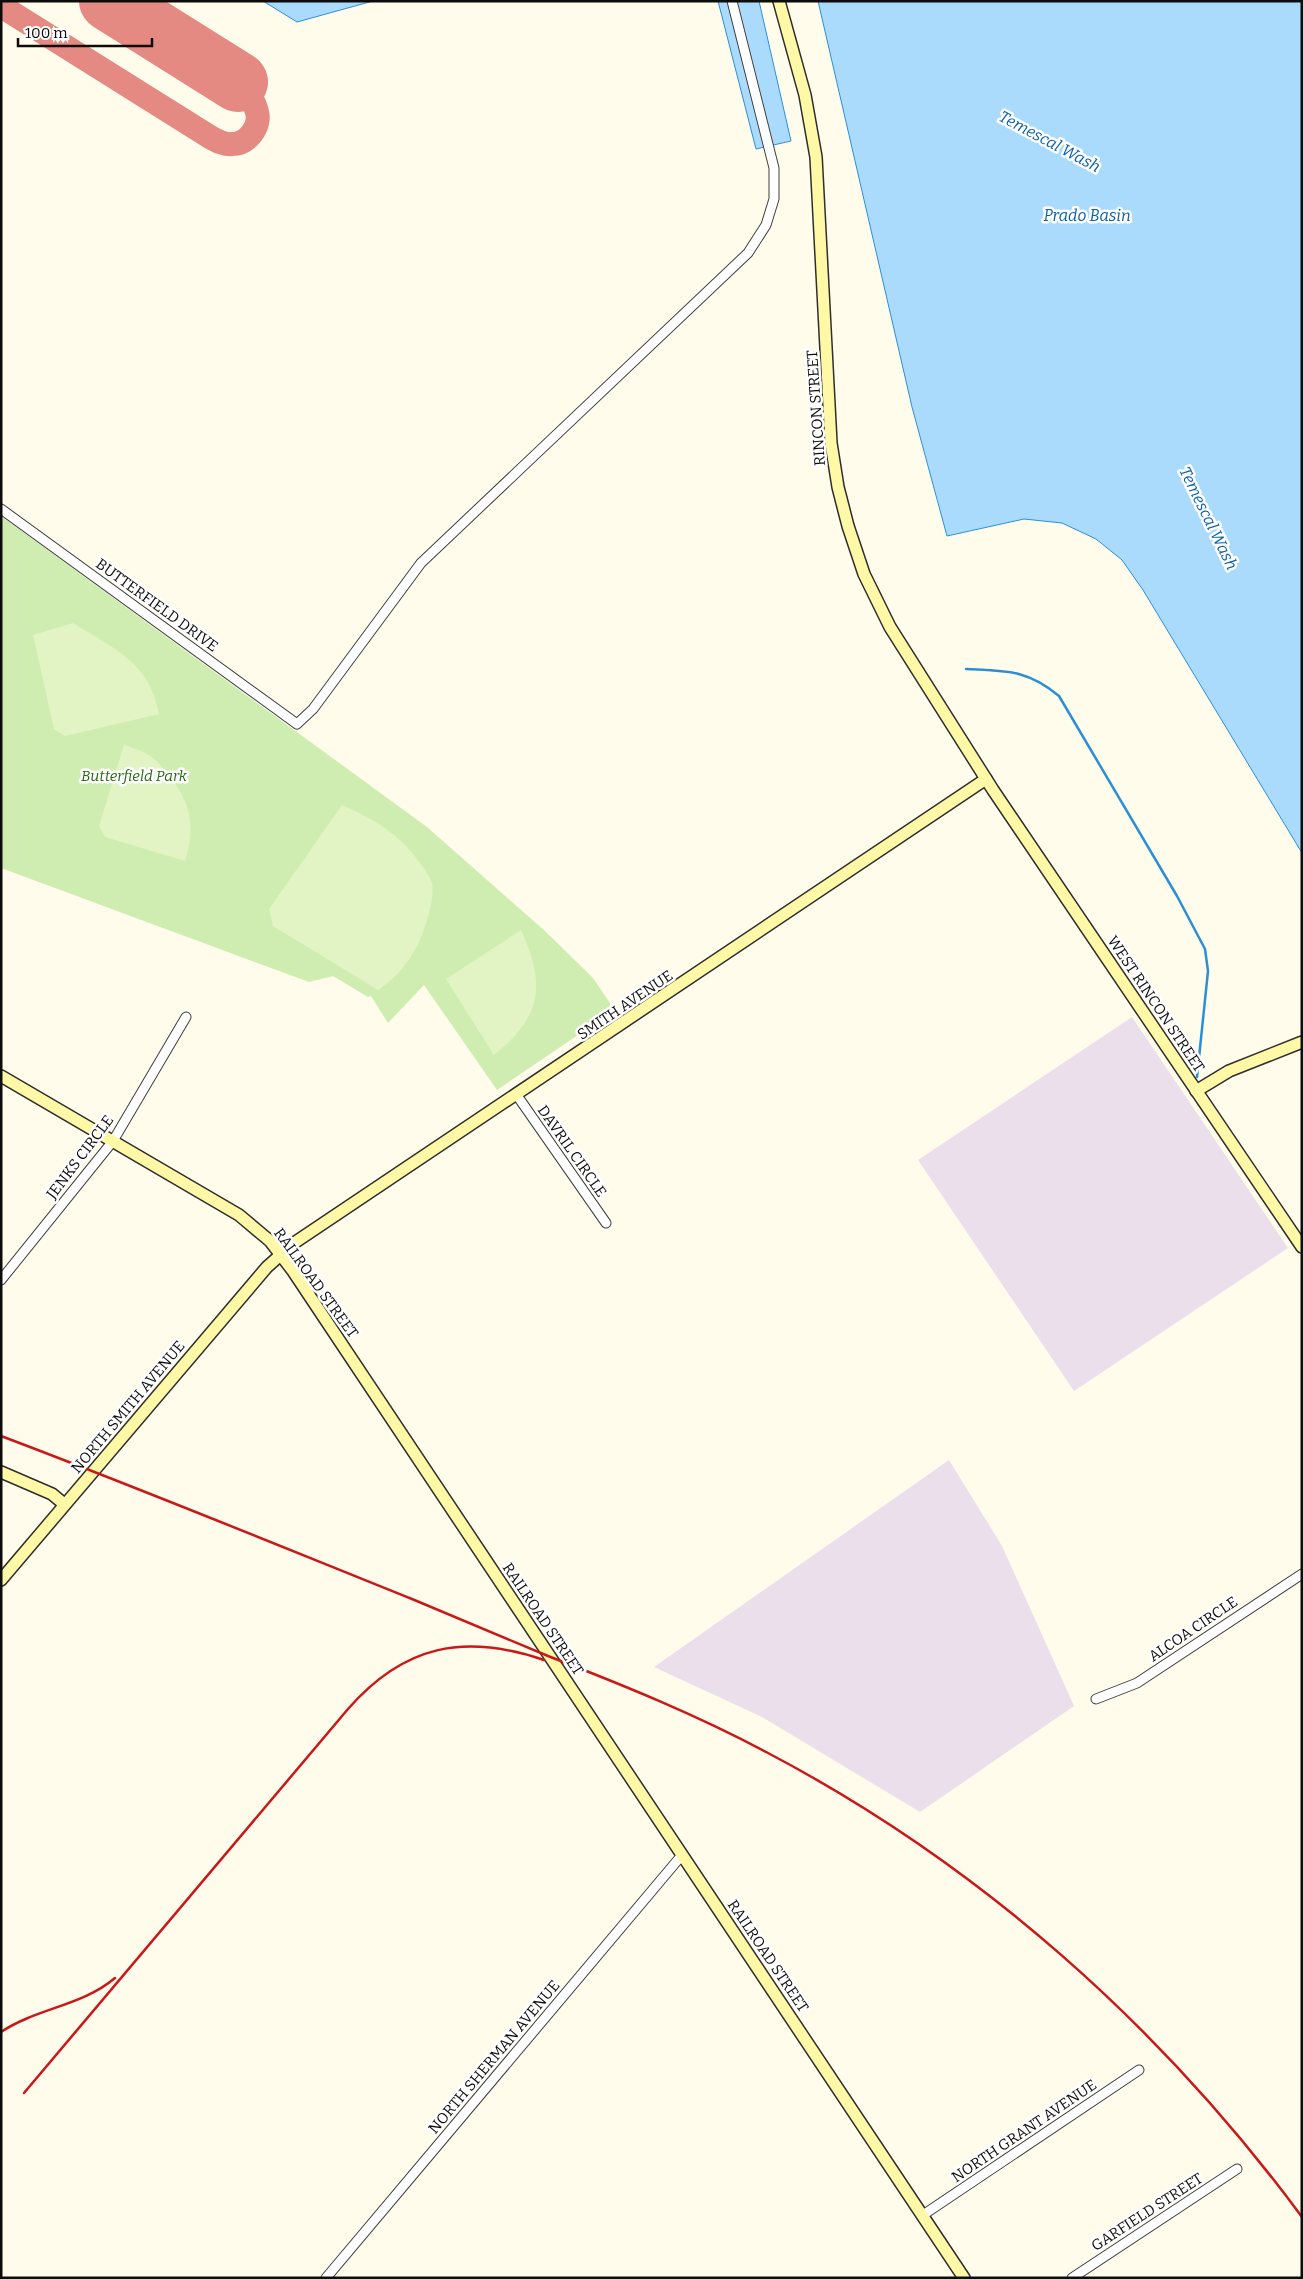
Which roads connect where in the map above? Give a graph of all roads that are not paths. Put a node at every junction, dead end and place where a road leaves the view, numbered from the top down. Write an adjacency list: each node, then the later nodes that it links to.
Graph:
1 (732, 1): 3 (street, BUTTERFIELD DRIVE)
2 (779, 1): 4 (main road, RINCON STREET)
3 (1, 509)
4 (986, 779): 8 (main road, WEST RINCON STREET); 9 (main road, SMITH AVENUE)
5 (186, 1017): 10 (street, JENKS CIRCLE)
6 (1302, 1042): 8 (main road)
7 (1, 1076): 10 (main road, RAILROAD STREET)
8 (1196, 1090): 12 (main road, WEST RINCON STREET)
9 (516, 1094): 11 (street, DAVRIL CIRCLE); 13 (main road, SMITH AVENUE)
10 (113, 1141): 13 (main road, RAILROAD STREET); 14 (street, JENKS CIRCLE)
11 (606, 1223)
12 (1302, 1247)
13 (280, 1255): 16 (main road, NORTH SMITH AVENUE); 20 (main road, RAILROAD STREET)
14 (1, 1280)
15 (1, 1472): 16 (main road)
16 (64, 1504): 18 (main road, NORTH SMITH AVENUE)
17 (1302, 1574): 19 (street, ALCOA CIRCLE)
18 (1, 1580)
19 (1096, 1700)
20 (682, 1855): 23 (main road, RAILROAD STREET); 24 (street, NORTH SHERMAN AVENUE)
21 (1140, 2070): 23 (street, NORTH GRANT AVENUE)
22 (1237, 2169): 26 (street, GARFIELD STREET)
23 (924, 2215): 25 (main road, RAILROAD STREET)
24 (326, 2278)
25 (964, 2278)
26 (1072, 2278)

